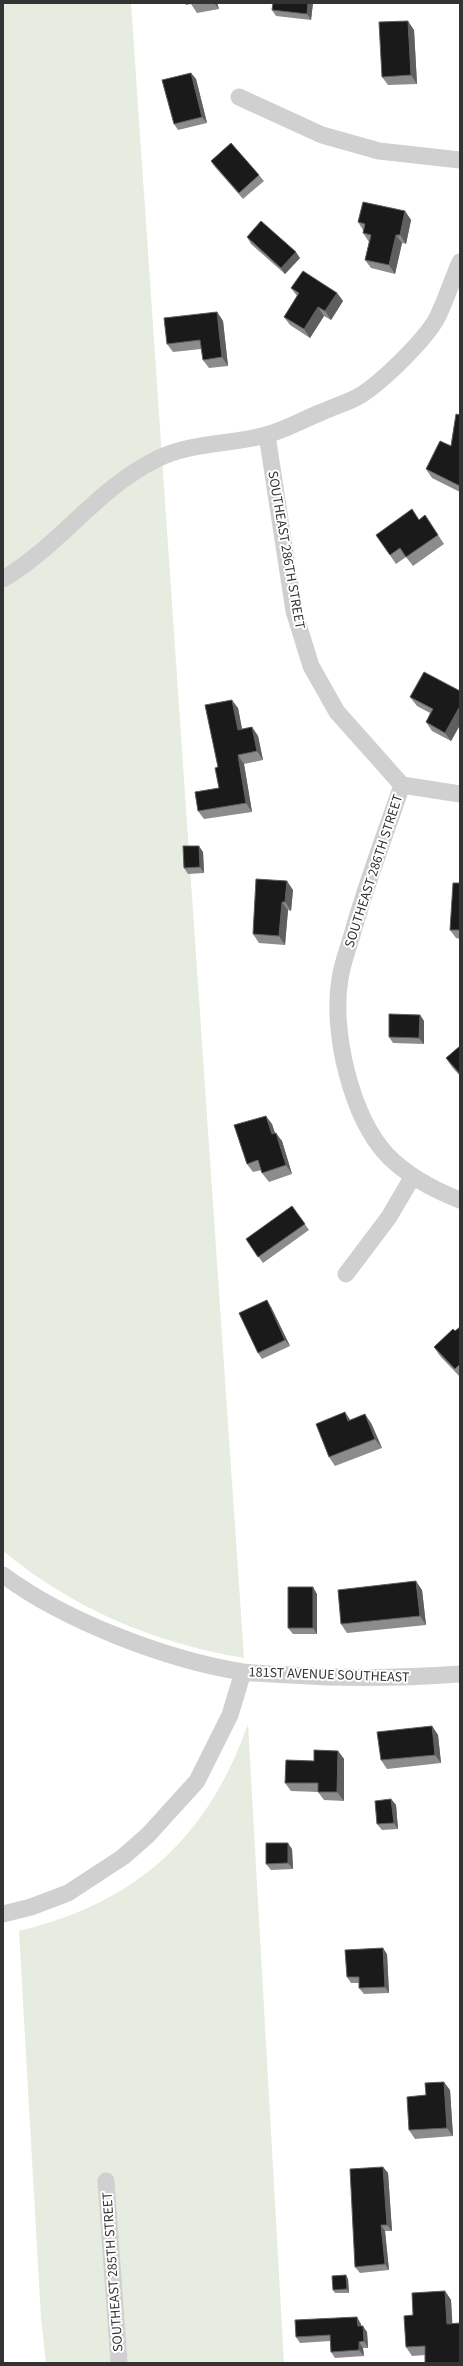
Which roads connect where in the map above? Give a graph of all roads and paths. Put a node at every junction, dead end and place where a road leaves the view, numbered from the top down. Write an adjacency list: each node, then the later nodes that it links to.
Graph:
1 (239, 98): 2 (street)
2 (460, 160)
3 (460, 262): 4 (street)
4 (267, 435): 5 (street); 6 (street, SOUTHEAST 286TH STREET)
5 (3, 579)
6 (402, 785): 7 (street); 8 (street, SOUTHEAST 286TH STREET)
7 (460, 794)
8 (412, 1176): 9 (street, SOUTHEAST 286TH STREET); 10 (street)
9 (460, 1200)
10 (346, 1274)
11 (3, 1575): 12 (street, 181ST AVENUE SOUTHEAST)
12 (243, 1672): 13 (street, 181ST AVENUE SOUTHEAST); 14 (street)
13 (460, 1674)
14 (3, 1914)
15 (106, 2181): 16 (street, SOUTHEAST 285TH STREET)
16 (119, 2363)

